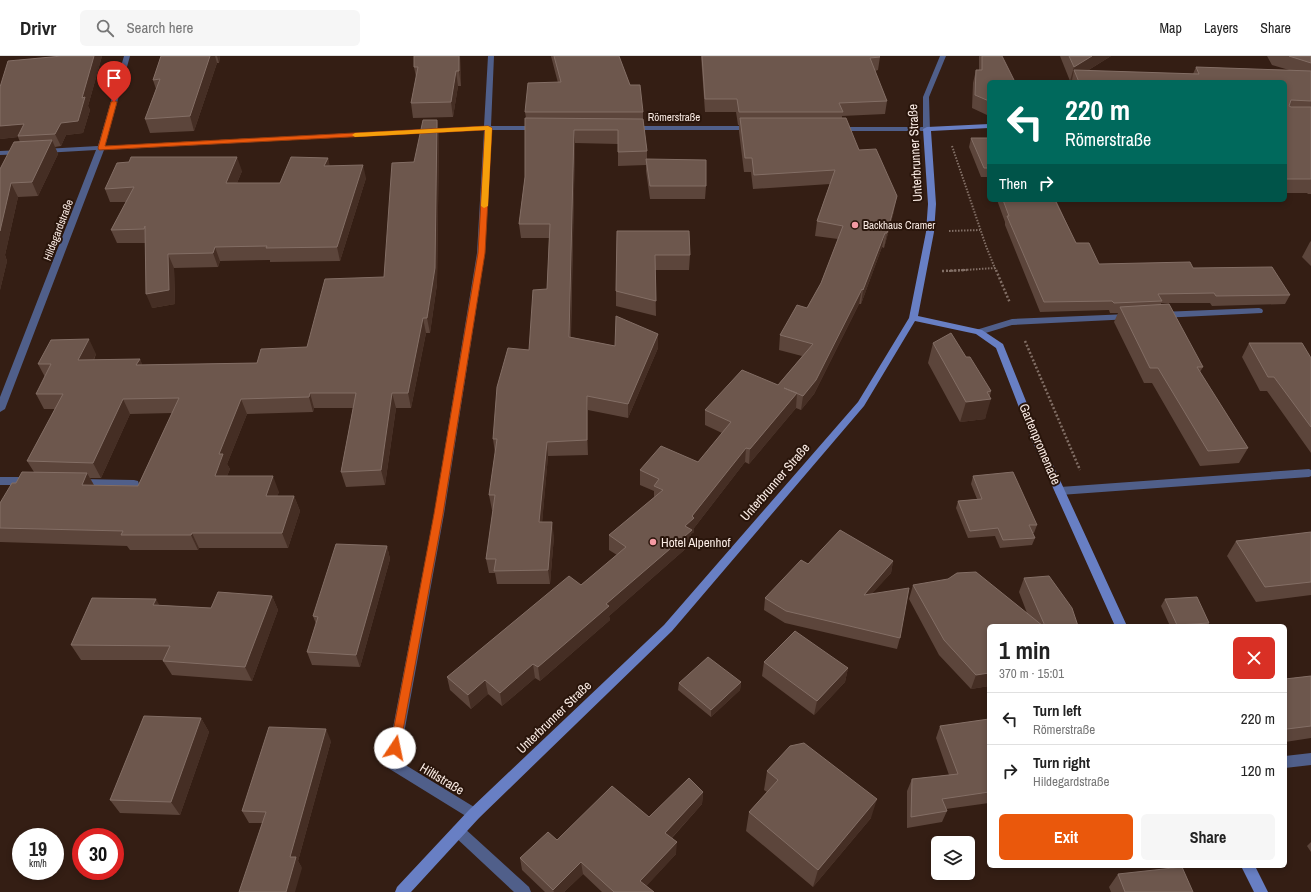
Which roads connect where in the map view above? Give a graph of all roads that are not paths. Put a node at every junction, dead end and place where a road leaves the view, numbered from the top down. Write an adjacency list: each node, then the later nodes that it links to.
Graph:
1 (127, 56): 11 (street, Hildegardstraße)
2 (491, 56): 5 (street, Hiltlstraße)
3 (943, 56): 10 (street, Unterbrunner Straße)
4 (987, 126): 10 (street)
5 (488, 128): 6 (street); 11 (street); 28 (street, Hiltlstraße)
6 (544, 128)
7 (624, 128): 8 (street, Römerstraße)
8 (760, 128)
9 (831, 129): 10 (street)
10 (927, 129): 16 (street, Unterbrunner Straße)
11 (101, 148): 12 (street); 18 (street, Hildegardstraße)
12 (0, 153)
13 (1259, 311): 14 (street)
14 (1150, 316)
15 (1134, 317): 17 (street)
16 (913, 318): 17 (street, Gartenpromenade); 28 (street, Unterbrunner Straße)
17 (979, 332): 24 (street, Gartenpromenade)
18 (0, 409)
19 (1309, 473): 24 (street)
20 (0, 480): 21 (street)
21 (39, 482)
22 (71, 482): 23 (street)
23 (134, 484)
24 (1060, 491): 25 (street, Gartenpromenade)
25 (1120, 624)
26 (1311, 759): 27 (street)
27 (1287, 762)
28 (474, 814): 29 (street, Unterbrunner Straße)
29 (458, 831): 31 (street, Unterbrunner Straße); 32 (street)
30 (1249, 868): 33 (street)
31 (402, 892)
32 (524, 892)
33 (1261, 892)

